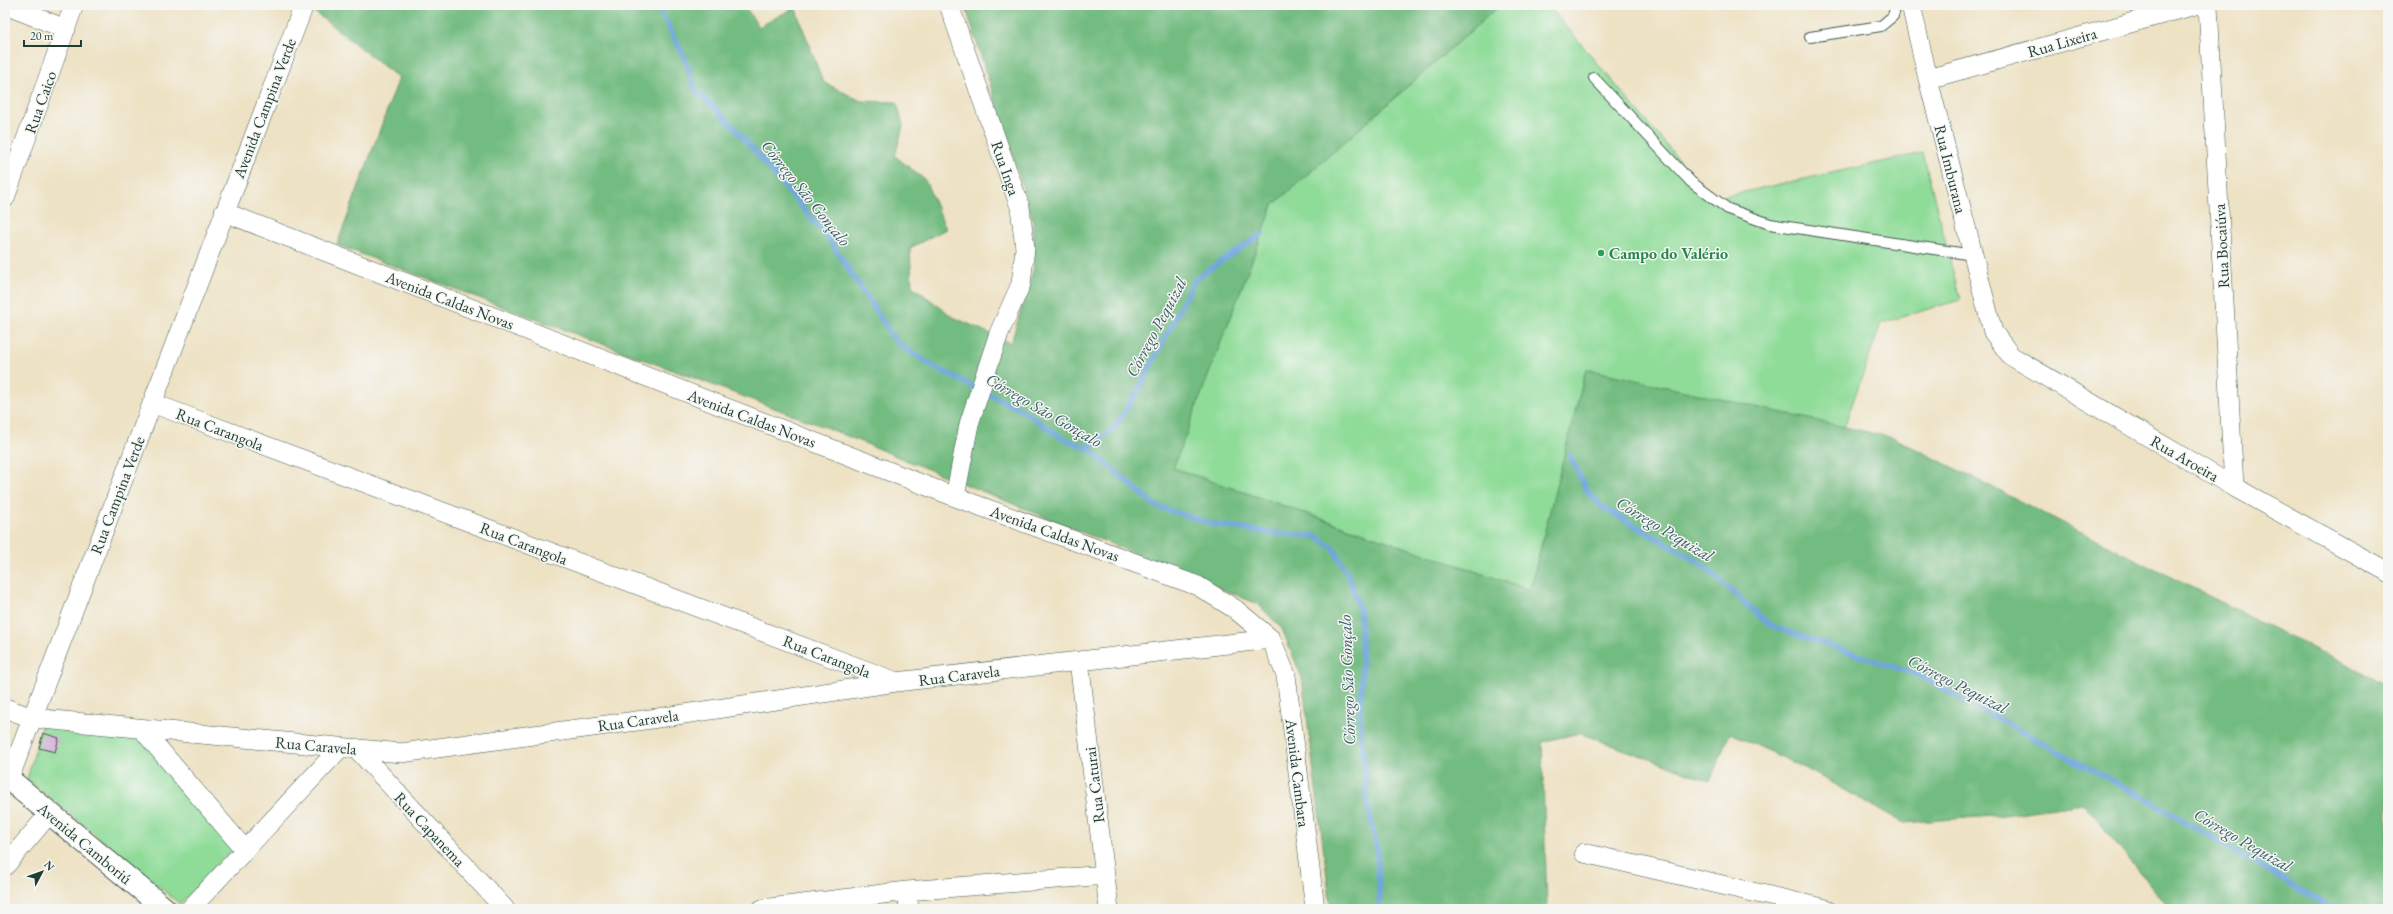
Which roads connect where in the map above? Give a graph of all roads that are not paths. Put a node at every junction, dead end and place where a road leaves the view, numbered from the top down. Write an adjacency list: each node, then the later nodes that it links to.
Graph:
1 (5, 5): 9 (street)
2 (74, 5): 9 (street, Rua Caico)
3 (304, 5): 14 (street, Avenida Campina Verde)
4 (949, 5): 19 (street, Rua Inga)
5 (1896, 5): 10 (lane)
6 (1911, 5): 12 (street, Rua Imburana)
7 (2195, 5): 12 (street, Rua Lixeira)
8 (2208, 5): 18 (street, Rua Bocaiúva)
9 (66, 29): 13 (street, Rua Caico)
10 (1810, 37)
11 (1594, 78): 15 (lane)
12 (1928, 79): 15 (street, Rua Imburana)
13 (5, 198)
14 (224, 212): 17 (street, Rua Campina Verde); 19 (street, Avenida Caldas Novas)
15 (1973, 255): 16 (street, Rua Imburana)
16 (1993, 332): 18 (street, Rua Aroeira)
17 (152, 403): 23 (street, Rua Carangola); 25 (street, Rua Campina Verde)
18 (2234, 487): 20 (street, Rua Aroeira)
19 (955, 497): 21 (street, Avenida Caldas Novas)
20 (2388, 572)
21 (1271, 639): 22 (street, Rua Caravela); 40 (street, Avenida Cambara)
22 (1079, 661): 23 (street, Rua Caravela); 33 (street, Rua Caturai)
23 (896, 682): 27 (street, Rua Caravela)
24 (5, 708): 25 (street, Rua Caravela)
25 (32, 718): 26 (street, Rua Caravela); 28 (street, Rua Campina Verde)
26 (142, 729): 27 (street, Rua Caravela); 30 (street)
27 (349, 748): 30 (street); 37 (street, Rua Capanema)
28 (7, 778): 29 (street, Avenida Camboriú)
29 (49, 814): 32 (street); 35 (street, Avenida Camboriú)
30 (245, 850): 36 (street)
31 (1584, 853): 41 (street)
32 (5, 866)
33 (1105, 875): 34 (street); 39 (street, Rua Caturai)
34 (908, 900): 38 (street)
35 (165, 909)
36 (190, 909)
37 (504, 909)
38 (762, 909)
39 (1109, 909)
40 (1315, 909)
41 (1826, 909)

